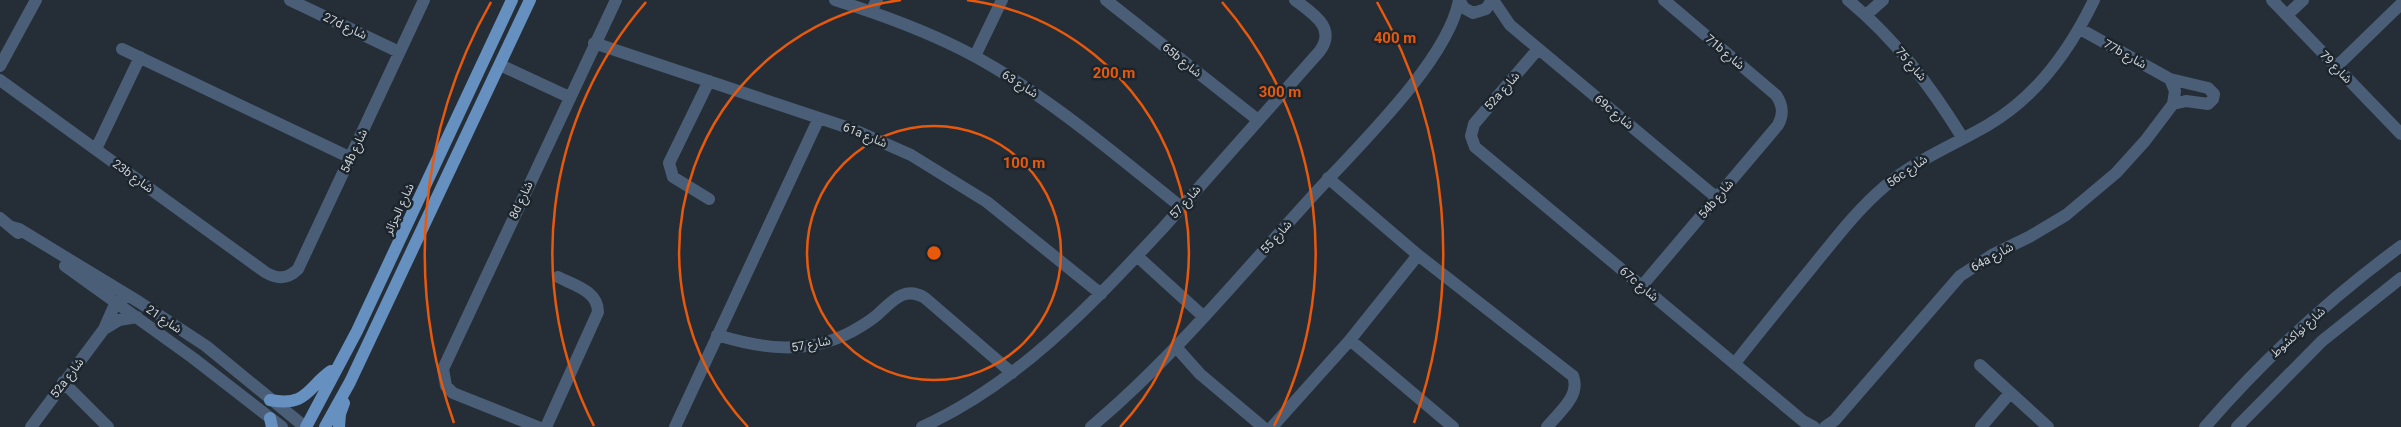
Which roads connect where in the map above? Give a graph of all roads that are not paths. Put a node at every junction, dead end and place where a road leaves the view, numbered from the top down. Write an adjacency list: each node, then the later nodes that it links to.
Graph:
1 (36, 0): 34 (street)
2 (290, 0): 30 (street, 27d شارع)
3 (424, 0): 30 (street, 54b شارع)
4 (512, 0): 73 (main road, شارع الجزائر)
5 (530, 0): 33 (main road)
6 (616, 0): 27 (street, 8d شارع)
7 (835, 0): 20 (street, شارع 63)
8 (1002, 0): 31 (street)
9 (1106, 0): 43 (street, 65b شارع)
10 (1295, 0): 43 (street, شارع 57)
11 (1459, 0): 21 (street, 69c شارع); 26 (street, شارع 55)
12 (1492, 0): 21 (street, شارع 55); 24 (street, 69c شارع)
13 (1664, 0): 41 (street, 71b شارع)
14 (1848, 0): 22 (street, شارع 75)
15 (1883, 0): 22 (street)
16 (2094, 0): 25 (street, 56c شارع)
17 (2272, 0): 23 (street, شارع 79)
18 (2304, 0): 23 (street)
19 (2401, 4): 35 (street)
20 (874, 6): 31 (street, شارع 63)
21 (1480, 12): 24 (street, 69c شارع); 26 (street, شارع 55)
22 (1866, 15): 46 (street, شارع 75)
23 (2287, 15): 35 (street, شارع 79)
24 (1510, 25): 29 (street, 69c شارع)
25 (2080, 29): 37 (street, 77b شارع); 46 (street, 56c شارع)
26 (1448, 35): 49 (street, شارع 55)
27 (594, 43): 38 (street, 61a شارع); 39 (street, 8d شارع)
28 (122, 49): 32 (street)
29 (1538, 49): 45 (street, 52a شارع); 50 (street, 69c شارع)
30 (399, 52): 48 (street, 54b شارع)
31 (975, 56): 52 (street, شارع 63)
32 (140, 57): 47 (street); 48 (street)
33 (500, 64): 39 (street); 76 (main road)
34 (0, 66)
35 (2336, 67): 44 (street, شارع 79)
36 (0, 80): 47 (street, 23b شارع)
37 (2170, 80): 40 (street); 40 (street)
38 (708, 81): 42 (street, 61a شارع); 51 (street)
39 (569, 97): 87 (street, 8d شارع)
40 (2172, 104): 96 (street, 64a شارع)
41 (1782, 107): 50 (street, 54b شارع)
42 (819, 118): 62 (street, 61a شارع); 68 (street)
43 (1258, 120): 52 (street, شارع 57)
44 (2401, 134)
45 (1471, 136): 61 (street, 67c شارع)
46 (1962, 138): 71 (street, 56c شارع)
47 (96, 149): 58 (street, 23b شارع)
48 (350, 158): 58 (street, 54b شارع)
49 (1328, 178): 56 (street); 66 (street, شارع 55)
50 (1717, 198): 61 (street, 54b شارع)
51 (709, 199)
52 (1181, 207): 57 (street, شارع 57)
53 (0, 218): 54 (street, شارع 21)
54 (12, 227): 63 (street, شارع 21); 64 (street, شارع 21)
55 (2401, 246): 99 (street, شارع نواكشوط)
56 (1418, 255): 69 (street); 94 (street)
57 (1137, 256): 62 (street, شارع 57); 66 (street)
58 (265, 272)
59 (558, 277): 88 (street)
60 (2401, 278): 100 (street, شارع نواكشوط)
61 (1641, 287): 71 (street, 67c شارع)
62 (1101, 294): 74 (street, شارع 57)
63 (116, 302): 64 (street); 65 (street, شارع 21); 67 (street, 52a شارع)
64 (154, 312): 78 (street, شارع 21)
65 (137, 317): 67 (street, 52a شارع); 79 (street, شارع 21)
66 (1204, 317): 70 (street, شارع 55)
67 (104, 329): 75 (street, 52a شارع)
68 (717, 335): 74 (street, شارع 57); 89 (street)
69 (1350, 340): 92 (street); 93 (street)
70 (1172, 351): 80 (street); 91 (street, شارع 55)
71 (1734, 363): 95 (street, 67c شارع)
72 (1980, 365): 77 (street)
73 (337, 367): 78 (main road); 84 (main road, شارع الجزائر)
74 (1012, 373): 90 (street, شارع 57)
75 (63, 382): 81 (street, 52a شارع); 82 (street)
76 (350, 382): 85 (main road); 86 (main road)
77 (2010, 393): 97 (street); 98 (street)
78 (270, 400): 84 (street, شارع 21)
79 (271, 423): 83 (street, شارع 21)
80 (1258, 426)
81 (30, 427)
82 (108, 427)
83 (282, 427)
84 (305, 427)
85 (325, 427)
86 (340, 427)
87 (538, 427)
88 (546, 427)
89 (675, 427)
90 (922, 427)
91 (1090, 427)
92 (1272, 427)
93 (1453, 427)
94 (1547, 427)
95 (1814, 427)
96 (1825, 427)
97 (1981, 427)
98 (2048, 427)
99 (2205, 427)
100 (2237, 427)

